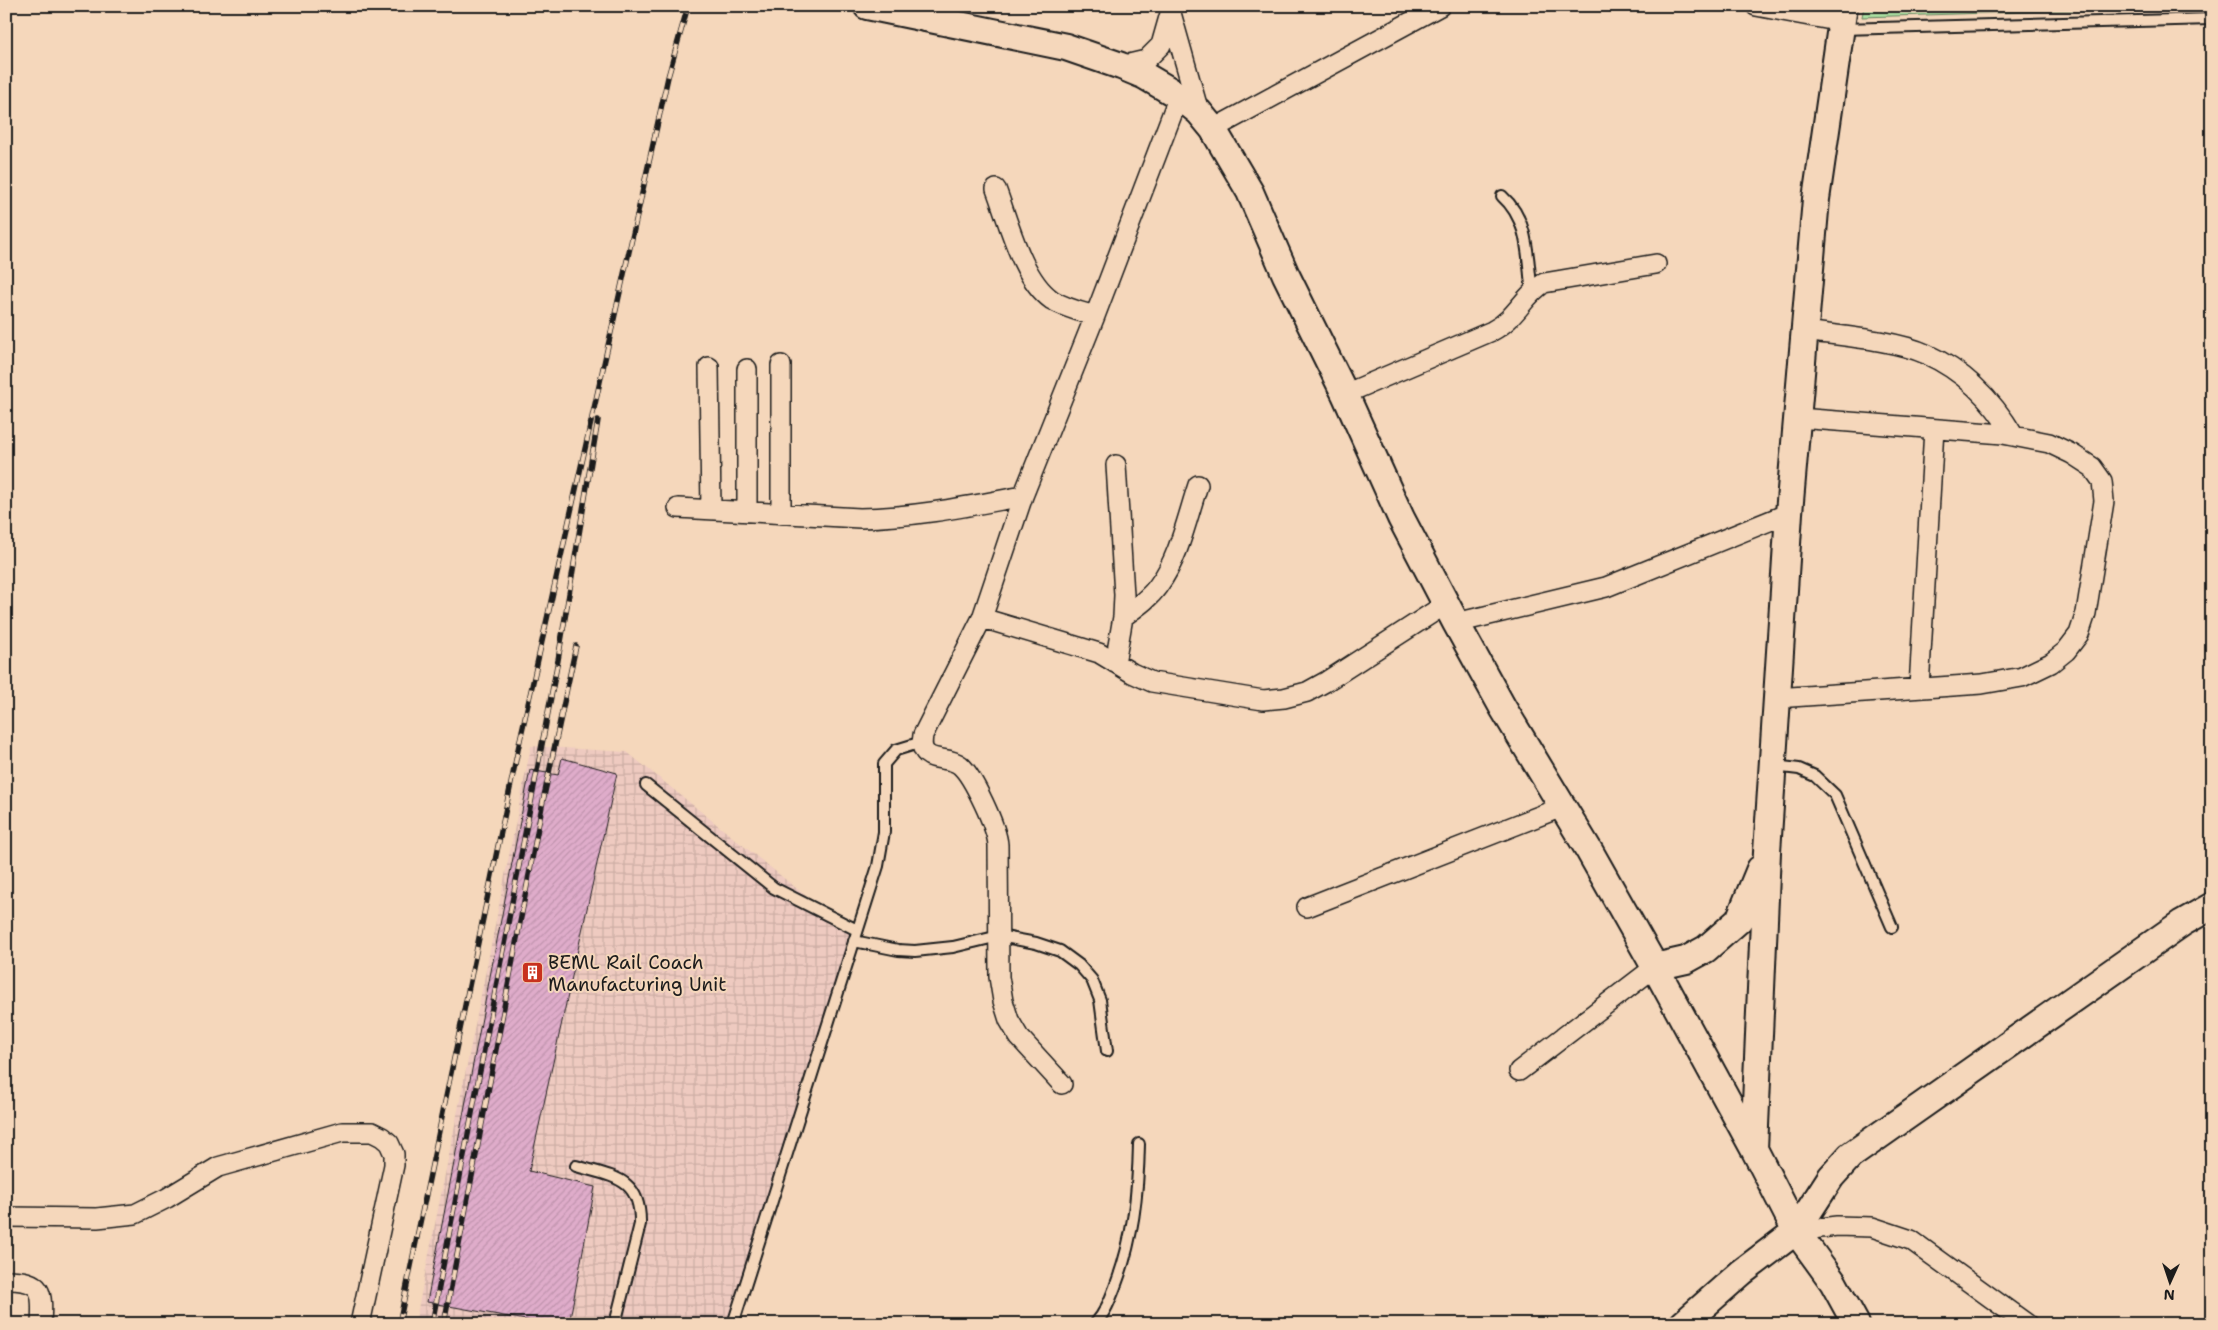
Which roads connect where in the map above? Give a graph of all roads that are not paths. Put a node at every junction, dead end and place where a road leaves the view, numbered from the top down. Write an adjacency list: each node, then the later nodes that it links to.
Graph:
1 (867, 6): 7 (main road)
2 (1440, 6): 8 (street)
3 (1756, 6): 5 (street)
4 (1170, 8): 7 (street); 8 (street)
5 (1842, 19): 6 (lane); 14 (main road)
6 (2212, 19)
7 (1121, 66): 8 (main road)
8 (1197, 112): 13 (street); 18 (main road)
9 (996, 189): 13 (street)
10 (1502, 196): 12 (lane)
11 (1656, 264): 12 (street)
12 (1532, 292): 18 (street)
13 (1095, 316): 24 (street)
14 (1805, 331): 19 (main road); 21 (street)
15 (781, 365): 29 (street)
16 (710, 367): 26 (street)
17 (746, 369): 27 (street)
18 (1345, 394): 30 (main road)
19 (1798, 418): 20 (street); 28 (main road)
20 (1934, 429): 21 (street); 34 (street)
21 (2014, 436): 34 (street)
22 (1116, 465): 31 (street)
23 (1198, 485): 31 (street)
24 (1023, 496): 29 (street); 32 (street)
25 (678, 508): 26 (street)
26 (711, 510): 27 (street)
27 (747, 512): 29 (street)
28 (1789, 513): 30 (street); 35 (main road)
29 (781, 514)
30 (1451, 614): 33 (street); 39 (main road)
31 (1123, 617): 33 (street)
32 (982, 618): 33 (street); 36 (street)
33 (1115, 663)
34 (1919, 688): 35 (street)
35 (1776, 698): 37 (main road)
36 (922, 742): 44 (lane); 45 (street)
37 (1772, 765): 40 (main road); 43 (lane)
38 (646, 785): 44 (lane)
39 (1562, 806): 42 (street); 47 (main road)
40 (1767, 852): 47 (main road); 52 (main road)
41 (2212, 906): 55 (main road)
42 (1307, 907)
43 (1892, 927)
44 (858, 930): 46 (lane)
45 (999, 936): 46 (lane); 48 (lane); 50 (street)
46 (854, 941): 62 (lane)
47 (1655, 967): 49 (street); 52 (main road)
48 (1107, 1051)
49 (1519, 1071)
50 (1062, 1084)
51 (1139, 1144): 63 (lane)
52 (1754, 1150): 55 (main road)
53 (576, 1166): 61 (lane)
54 (6, 1217): 60 (street)
55 (1796, 1231): 56 (main road); 58 (main road); 66 (street)
56 (1742, 1272): 58 (main road); 64 (main road)
57 (6, 1280): 59 (street)
58 (1833, 1282): 65 (main road)
59 (41, 1324)
60 (360, 1324)
61 (615, 1324)
62 (733, 1324)
63 (1095, 1324)
64 (1683, 1324)
65 (1856, 1324)
66 (2027, 1324)

